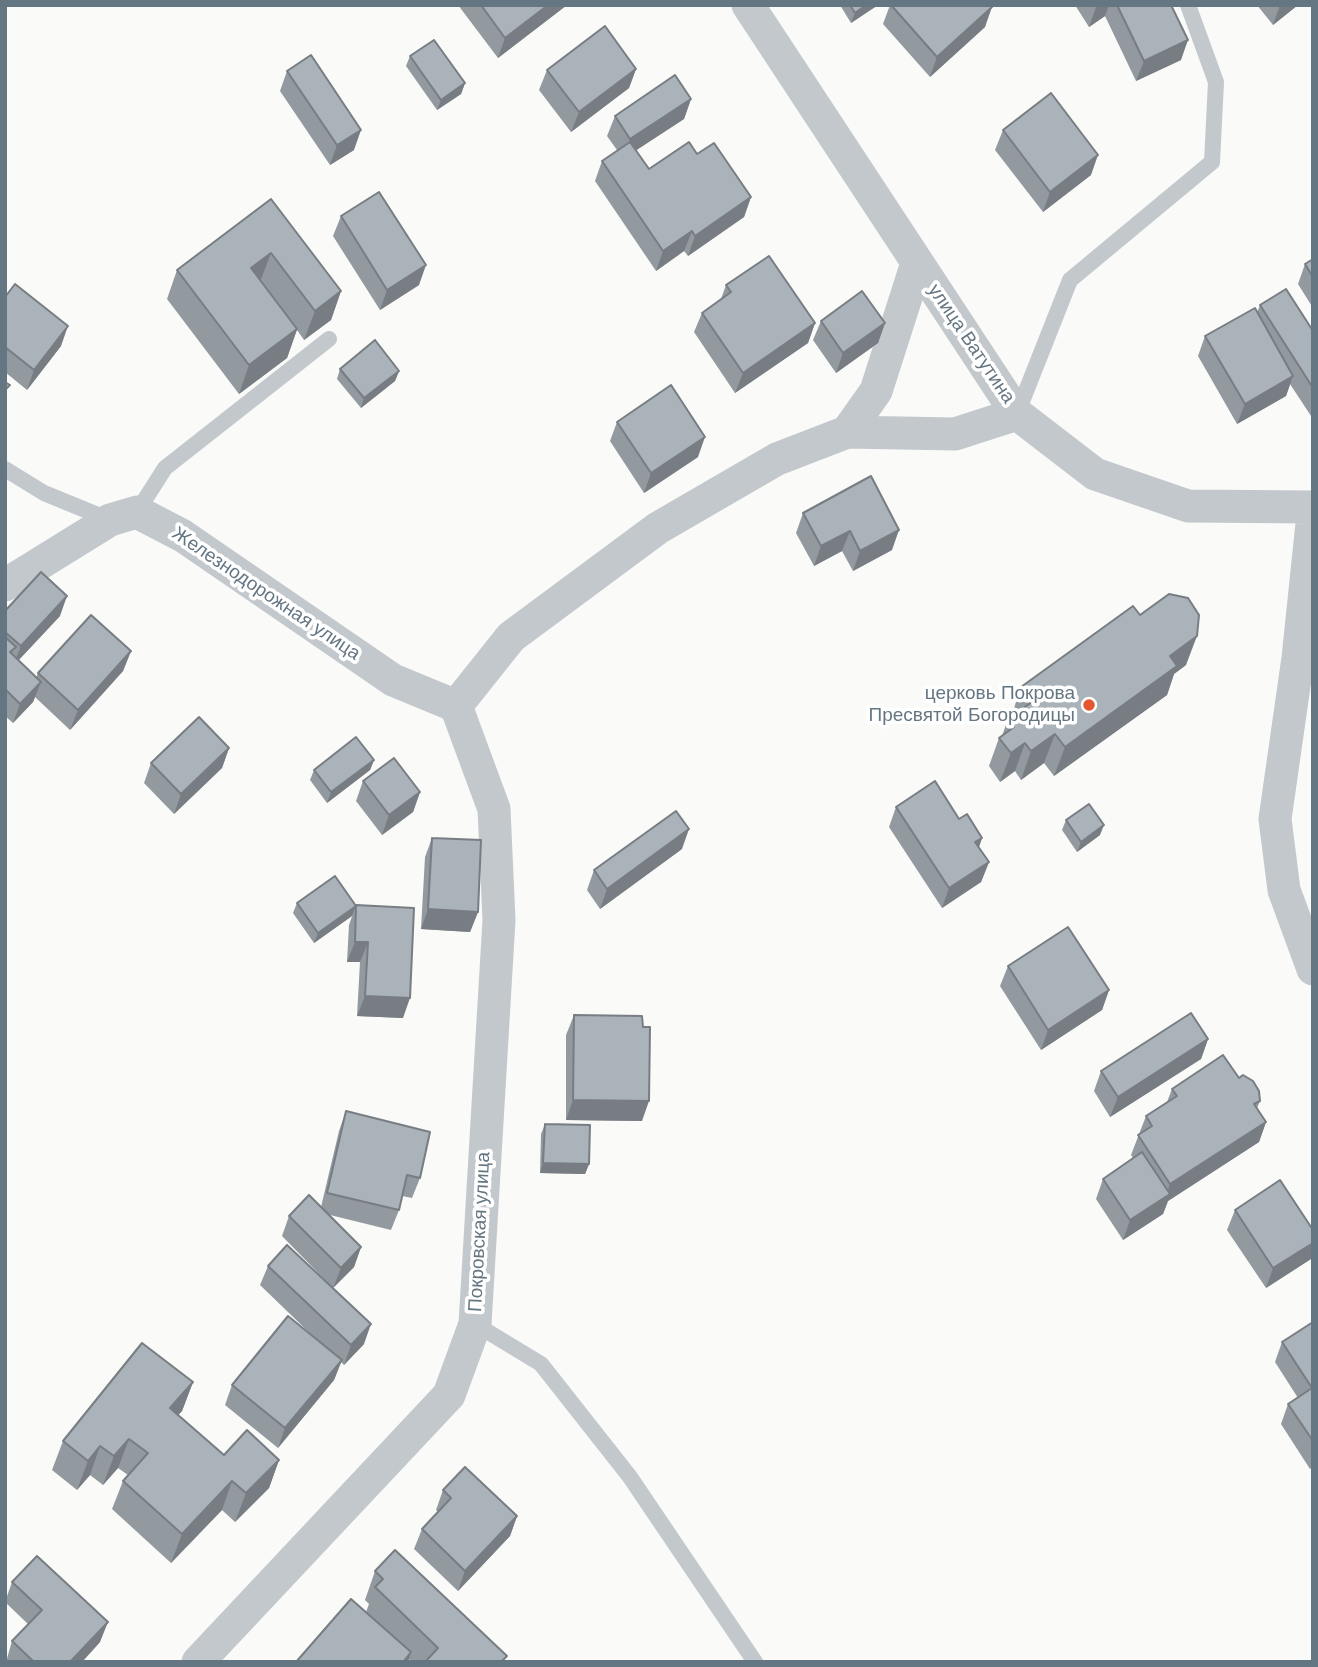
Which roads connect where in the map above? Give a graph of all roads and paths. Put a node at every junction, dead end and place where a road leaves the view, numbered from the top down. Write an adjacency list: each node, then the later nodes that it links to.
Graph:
1 (748, 5): 3 (street, улица Ватутина)
2 (1188, 5): 5 (lane)
3 (918, 263): 5 (street, улица Ватутина); 6 (street)
4 (329, 340): 10 (lane)
5 (1017, 414): 6 (street); 8 (street, улица Ватутина)
6 (847, 432): 12 (street)
7 (5, 469): 10 (lane)
8 (1313, 507)
9 (1313, 514): 13 (street)
10 (123, 516): 11 (street); 12 (street, Железнодорожная улица)
11 (5, 584)
12 (456, 706): 14 (street, Покровская улица)
13 (1313, 969)
14 (475, 1324): 15 (street, Покровская улица); 16 (lane)
15 (198, 1662)
16 (755, 1662)

